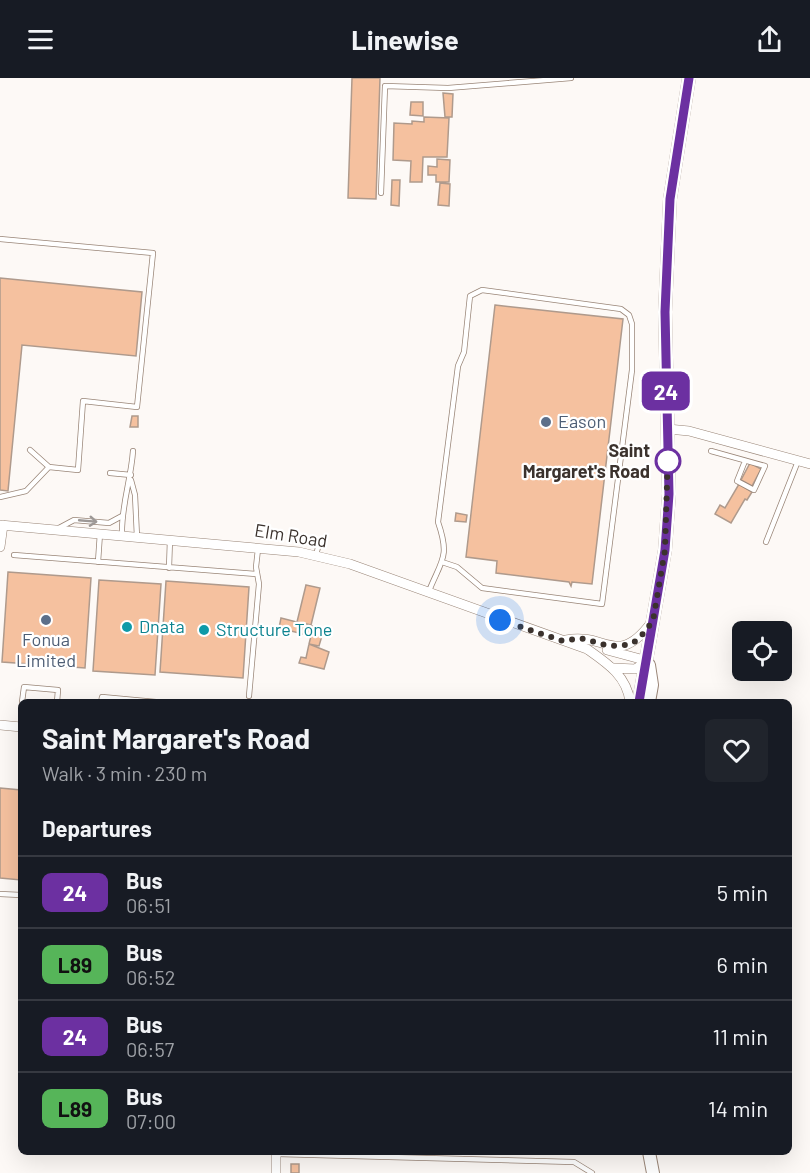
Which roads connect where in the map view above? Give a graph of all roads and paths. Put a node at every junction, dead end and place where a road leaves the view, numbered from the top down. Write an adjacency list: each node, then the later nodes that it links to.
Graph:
1 (571, 78): 3 (lane)
2 (689, 78): 5 (main road)
3 (381, 193)
4 (0, 239): 12 (lane)
5 (668, 429): 10 (street); 34 (main road)
6 (30, 450): 12 (lane)
7 (133, 451): 14 (lane)
8 (711, 451): 9 (lane)
9 (746, 461): 9 (lane)
10 (798, 461): 11 (street); 24 (lane)
11 (810, 464)
12 (49, 467): 15 (lane)
13 (110, 473): 14 (lane)
14 (131, 477): 16 (lane); 21 (lane)
15 (0, 497)
16 (122, 516): 18 (lane, one-way to 16); 20 (lane)
17 (2, 525): 18 (street, Elm Road); 25 (street)
18 (56, 530): 19 (street, Elm Road)
19 (100, 533): 20 (street, Elm Road); 29 (lane)
20 (122, 535): 21 (street, Elm Road)
21 (137, 537): 22 (street, Elm Road)
22 (170, 539): 26 (street, Elm Road); 31 (lane)
23 (320, 540): 28 (lane)
24 (766, 542)
25 (0, 546)
26 (258, 547): 28 (street, Elm Road); 32 (lane)
27 (14, 555): 29 (lane)
28 (316, 555): 33 (street, Elm Road)
29 (98, 562): 31 (lane)
30 (442, 562): 30 (lane); 33 (lane)
31 (169, 568): 32 (lane)
32 (257, 573): 39 (lane)
33 (428, 592): 35 (street, Elm Road)
34 (653, 621): 35 (street, Elm Road); 37 (main road)
35 (563, 641): 36 (street, Elm Road)
36 (587, 649): 37 (street, Elm Road); 38 (street, Elm Road)
37 (648, 661): 38 (street); 45 (main road); 46 (main road)
38 (614, 668): 44 (street, Elm Road)
39 (249, 696)
40 (22, 699): 41 (lane)
41 (57, 699)
42 (102, 699): 43 (lane)
43 (120, 699)
44 (630, 699)
45 (640, 699)
46 (650, 699)
47 (0, 725): 48 (street)
48 (18, 727)
49 (0, 894): 50 (lane)
50 (18, 895)
51 (276, 1155): 54 (street)
52 (342, 1155): 55 (lane)
53 (649, 1155): 56 (main road)
54 (276, 1173)
55 (591, 1173)
56 (652, 1173)

